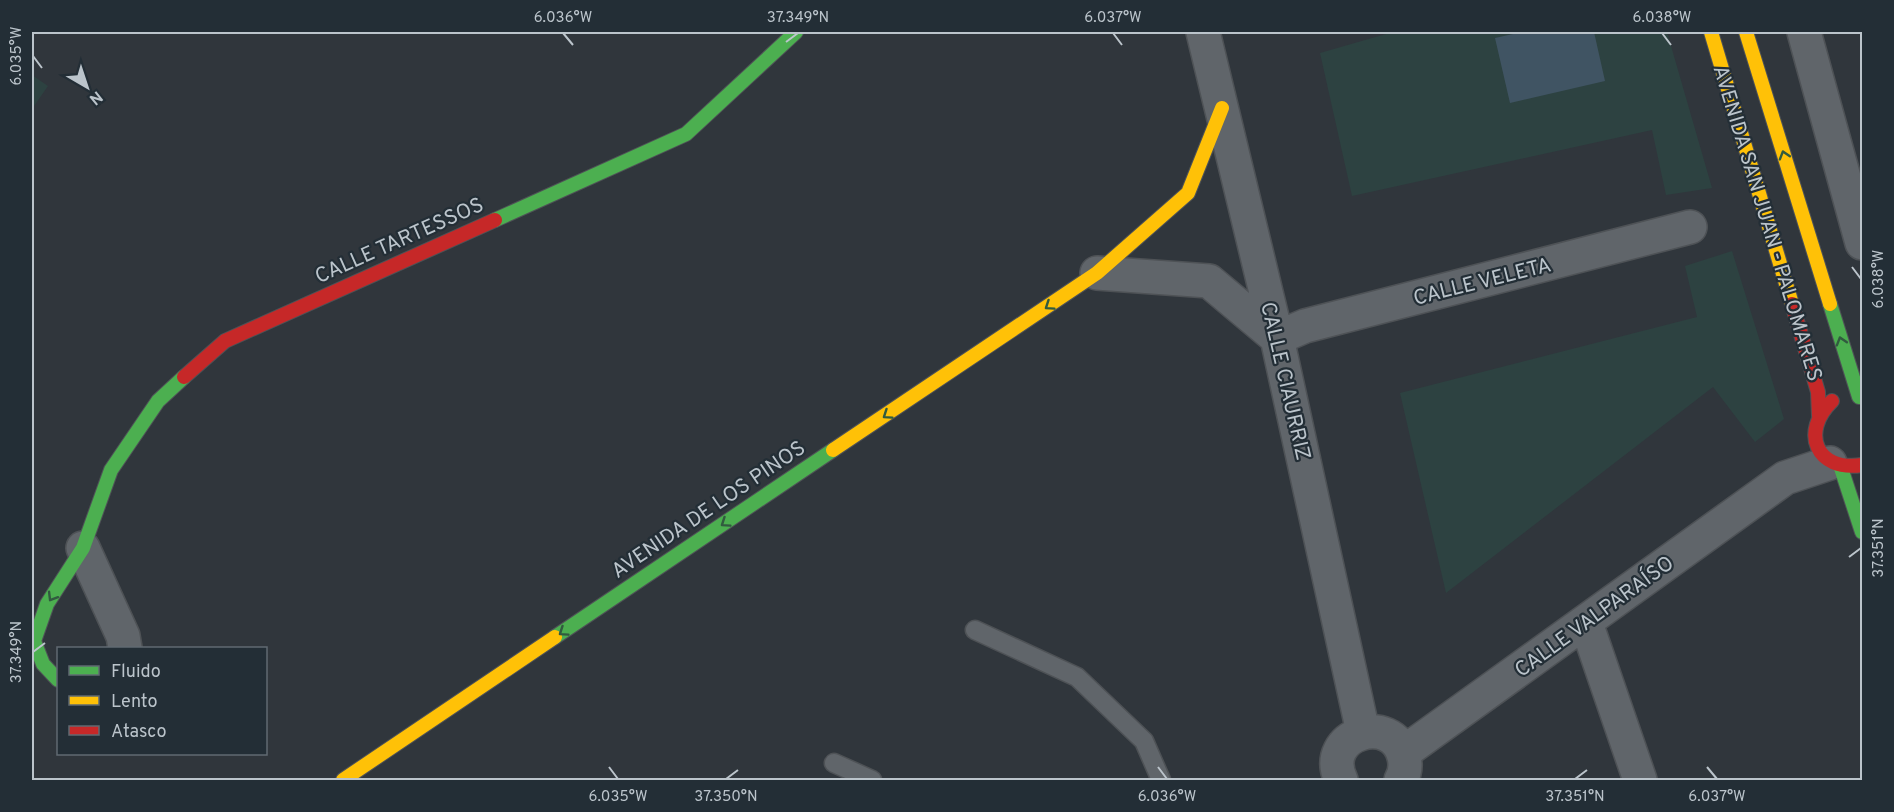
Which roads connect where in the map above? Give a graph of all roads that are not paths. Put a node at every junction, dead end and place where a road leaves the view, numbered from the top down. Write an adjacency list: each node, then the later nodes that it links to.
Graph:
1 (796, 32): 17 (street, CALLE TARTESSOS)
2 (1203, 32): 6 (street, CALLE CIAURRIZ)
3 (1711, 32): 12 (street, AVENIDA SAN JUAN - PALOMARES)
4 (1746, 32): 11 (street, AVENIDA SAN JUAN - PALOMARES, one-way to 4)
5 (1804, 32): 8 (street)
6 (1222, 108): 9 (street, AVENIDA DE LOS PINOS); 10 (street, CALLE CIAURRIZ)
7 (1690, 227): 10 (street, CALLE VELETA)
8 (1863, 243)
9 (1097, 273): 10 (street); 25 (street, AVENIDA DE LOS PINOS, one-way to 25)
10 (1276, 338): 22 (street, CALLE CIAURRIZ)
11 (1861, 398): 12 (street)
12 (1817, 424): 14 (street, AVENIDA SAN JUAN - PALOMARES); 15 (street, CALLE VALPARAÍSO)
13 (1863, 465): 14 (street)
14 (1836, 466): 15 (street, CALLE VALPARAÍSO); 16 (street, AVENIDA SAN JUAN - PALOMARES)
15 (1785, 478): 18 (street, CALLE VALPARAÍSO)
16 (1863, 532)
17 (83, 548): 20 (street); 21 (street, CALLE TARTESSOS, one-way to 21)
18 (1586, 623): 24 (street, CALLE VALPARAÍSO); 29 (street)
19 (975, 630): 27 (lane)
20 (125, 647)
21 (57, 679)
22 (1363, 732): 24 (street); 28 (street)
23 (834, 763): 26 (lane)
24 (1402, 767)
25 (343, 780)
26 (872, 780)
27 (1161, 780)
28 (1341, 780)
29 (1640, 780)

